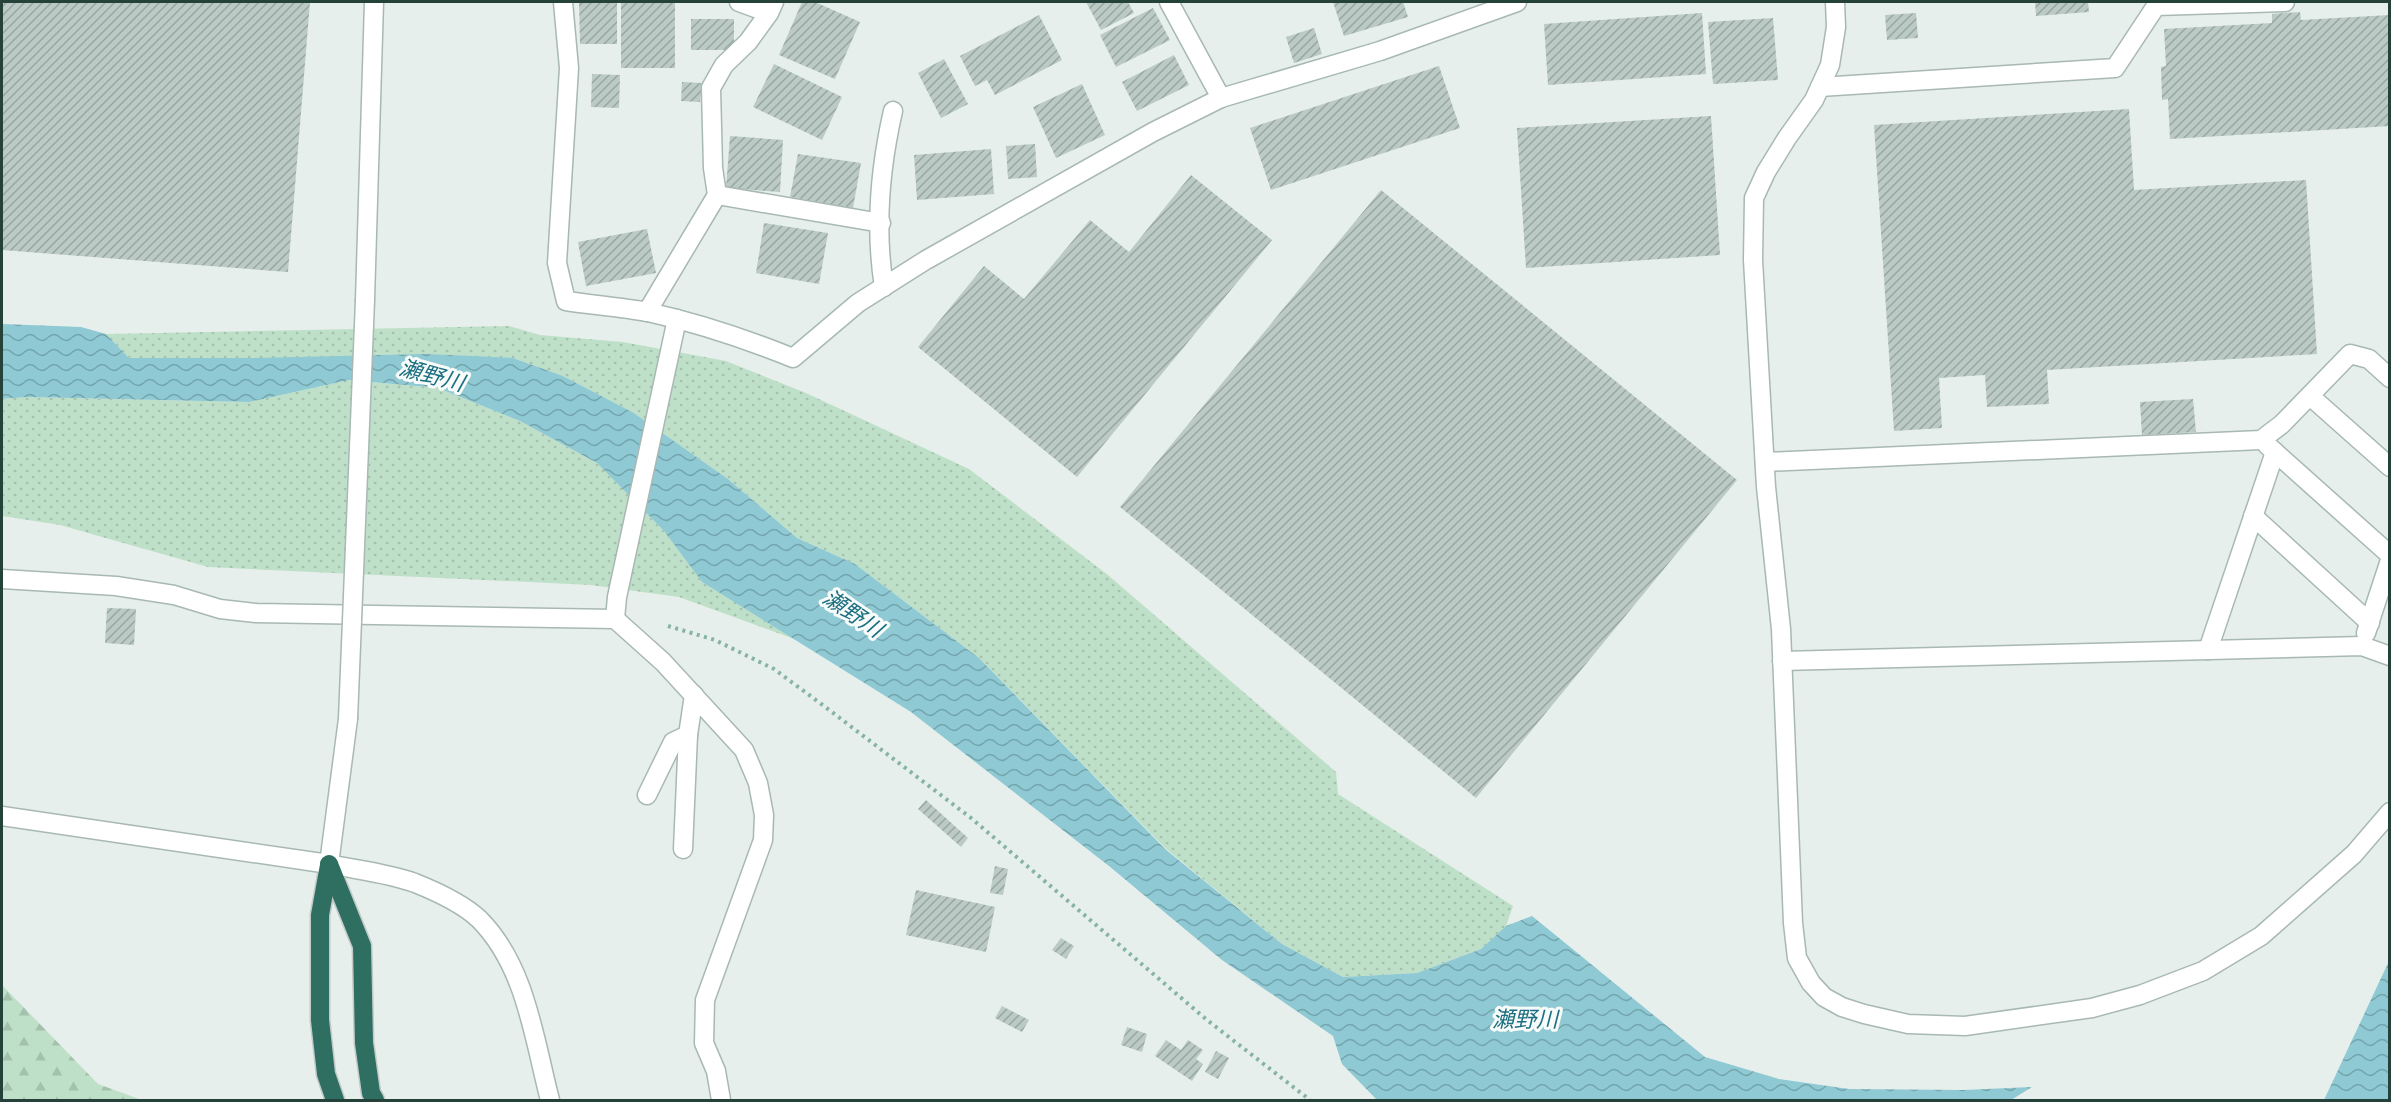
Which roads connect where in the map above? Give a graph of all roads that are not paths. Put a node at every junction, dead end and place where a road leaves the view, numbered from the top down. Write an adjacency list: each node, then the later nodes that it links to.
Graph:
1 (374, 2): 38 (street, bridge)
2 (563, 2): 15 (street)
3 (739, 2): 8 (street)
4 (1169, 2): 10 (street)
5 (1517, 2): 10 (street)
6 (1835, 2): 9 (street)
7 (2286, 2): 9 (street)
8 (772, 7): 12 (street)
9 (1820, 87): 21 (street)
10 (1221, 98): 14 (street)
11 (893, 111): 13 (street)
12 (717, 195): 13 (street); 15 (street)
13 (880, 223): 14 (street)
14 (884, 287): 16 (street)
15 (647, 312): 16 (street)
16 (674, 325): 26 (street)
17 (2390, 378): 18 (street)
18 (2310, 396): 19 (street); 22 (street)
19 (2261, 440): 20 (street); 21 (street)
20 (2275, 452): 23 (street); 24 (street)
21 (1765, 462): 31 (street)
22 (2390, 467)
23 (2253, 516): 27 (street); 29 (street)
24 (2390, 557): 27 (street)
25 (2, 579): 26 (street)
26 (615, 619): 32 (street)
27 (2370, 623): 28 (street)
28 (2362, 646): 29 (street); 30 (street)
29 (2208, 650): 31 (street)
30 (2390, 657)
31 (1782, 661): 35 (street)
32 (694, 695): 33 (street); 42 (street)
33 (688, 735): 34 (street); 37 (street)
34 (647, 795)
35 (2390, 812)
36 (2, 816): 38 (street)
37 (683, 849)
38 (329, 864): 39 (highway); 40 (highway); 41 (street)
39 (335, 1101)
40 (375, 1101)
41 (550, 1101)
42 (721, 1101)

